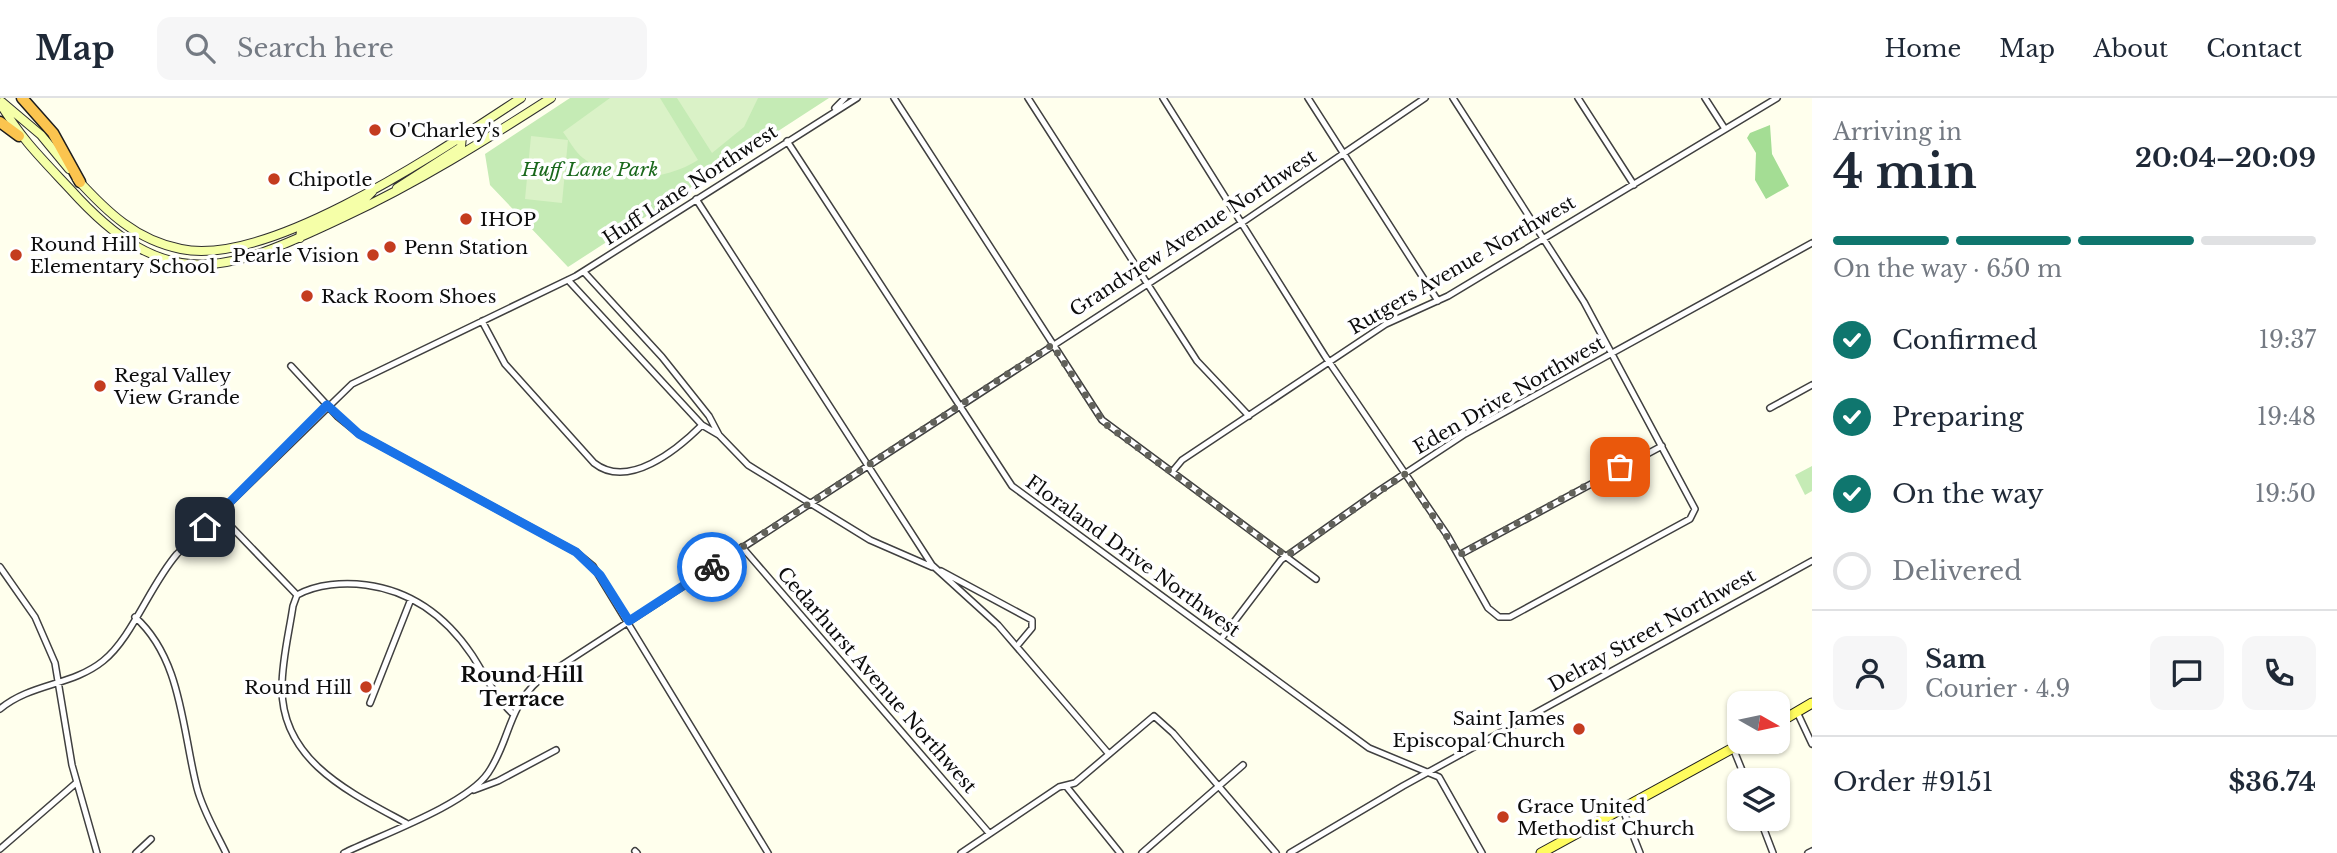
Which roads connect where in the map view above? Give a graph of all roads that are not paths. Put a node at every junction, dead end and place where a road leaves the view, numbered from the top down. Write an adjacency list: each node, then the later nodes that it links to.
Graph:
1 (22, 98): 23 (highway)
2 (521, 98): 20 (main road)
3 (551, 98): 26 (main road)
4 (845, 98): 16 (street, Huff Lane Northwest)
5 (857, 98): 16 (street, Huff Lane Northwest)
6 (894, 98): 37 (street)
7 (1028, 98): 34 (street)
8 (1163, 98): 28 (street)
9 (1308, 98): 22 (street)
10 (1425, 98): 22 (street, Grandview Avenue Northwest)
11 (1453, 98): 30 (street)
12 (1578, 98): 24 (street)
13 (1705, 98): 18 (street)
14 (1777, 98): 18 (street, Rutgers Avenue Northwest)
15 (0, 102): 19 (main road); 23 (main road)
16 (827, 115): 21 (street, Huff Lane Northwest)
17 (0, 122): 19 (highway)
18 (1725, 130): 24 (street, Rutgers Avenue Northwest)
19 (19, 136): 29 (main road)
20 (462, 136): 25 (main road); 26 (main road)
21 (787, 141): 27 (street, Huff Lane Northwest); 43 (street, Floraland Drive Northwest)
22 (1342, 152): 28 (street, Grandview Avenue Northwest); 35 (street)
23 (80, 182): 25 (main road)
24 (1633, 185): 30 (street, Rutgers Avenue Northwest)
25 (373, 190): 29 (main road)
26 (387, 197): 29 (main road)
27 (696, 199): 32 (street, Huff Lane Northwest); 49 (street)
28 (1243, 222): 34 (street, Grandview Avenue Northwest); 39 (street)
29 (300, 238)
30 (1543, 239): 35 (street, Rutgers Avenue Northwest); 38 (street)
31 (1812, 243): 38 (street, Eden Drive Northwest)
32 (584, 272): 33 (street, Huff Lane Northwest); 47 (street)
33 (568, 280): 36 (street, Huff Lane Northwest); 46 (street)
34 (1147, 284): 37 (street, Grandview Avenue Northwest); 45 (street)
35 (1438, 301): 39 (street, Rutgers Avenue Northwest)
36 (482, 321): 42 (street, Huff Lane Northwest); 46 (street)
37 (1052, 345): 43 (street, Grandview Avenue Northwest); 50 (street)
38 (1613, 352): 48 (street); 51 (street, Eden Drive Northwest)
39 (1329, 361): 45 (street, Rutgers Avenue Northwest); 51 (street)
40 (291, 366): 42 (street)
41 (1812, 385): 44 (street)
42 (327, 405): 53 (street, Huff Lane Northwest); 64 (street)
43 (958, 406): 49 (street, Grandview Avenue Northwest); 65 (street, Floraland Drive Northwest)
44 (1770, 408)
45 (1249, 416): 50 (street, Rutgers Avenue Northwest)
46 (702, 425): 47 (street)
47 (719, 435): 52 (street)
48 (1662, 446): 55 (street); 55 (street)
49 (868, 464): 52 (street, Grandview Avenue Northwest); 59 (street)
50 (1172, 472): 56 (street)
51 (1405, 474): 55 (street); 56 (street, Eden Drive Northwest)
52 (808, 503): 54 (street, Grandview Avenue Northwest); 59 (street)
53 (218, 513): 61 (street); 63 (street, Huff Lane Northwest)
54 (742, 547): 64 (street, Grandview Avenue Northwest); 87 (street, Cedarhurst Avenue Northwest)
55 (1459, 555)
56 (1286, 556): 60 (street); 65 (street, Eden Drive Northwest)
57 (1812, 561): 79 (street, Delray Street Northwest)
58 (0, 568): 67 (street)
59 (935, 568): 66 (street); 66 (street)
60 (1316, 579)
61 (298, 595): 62 (street); 85 (street)
62 (411, 598): 68 (street); 72 (street)
63 (135, 617): 67 (street, Huff Lane Northwest); 92 (street)
64 (629, 621): 72 (street, Grandview Avenue Northwest); 94 (street)
65 (1221, 639): 79 (street, Floraland Drive Northwest)
66 (1017, 646): 77 (street)
67 (60, 682): 70 (street, Huff Lane Northwest); 80 (street)
68 (370, 703)
69 (1812, 703): 71 (main road)
70 (0, 709)
71 (1797, 712): 73 (main road); 74 (street)
72 (513, 713): 83 (street, Grandview Avenue Northwest)
73 (1790, 716)
74 (1812, 744)
75 (556, 750): 83 (street)
76 (1727, 751): 84 (main road)
77 (1108, 753): 81 (street); 82 (street)
78 (1243, 765): 82 (street)
79 (1428, 772): 99 (street, Delray Street Northwest); 100 (street, Floraland Drive Northwest)
80 (76, 783): 89 (street); 90 (street)
81 (1066, 786): 87 (street); 96 (street)
82 (1218, 786): 97 (street); 98 (street)
83 (471, 790): 85 (street, Grandview Avenue Northwest)
84 (1623, 810): 101 (main road); 102 (street)
85 (406, 823): 93 (street, Grandview Avenue Northwest)
86 (1765, 831): 103 (street)
87 (989, 834): 95 (street)
88 (151, 839): 91 (street)
89 (0, 849)
90 (97, 853)
91 (136, 853)
92 (226, 853)
93 (344, 853)
94 (768, 853)
95 (961, 853)
96 (1120, 853)
97 (1142, 853)
98 (1276, 853)
99 (1290, 853)
100 (1482, 853)
101 (1541, 853)
102 (1640, 853)
103 (1773, 853)

